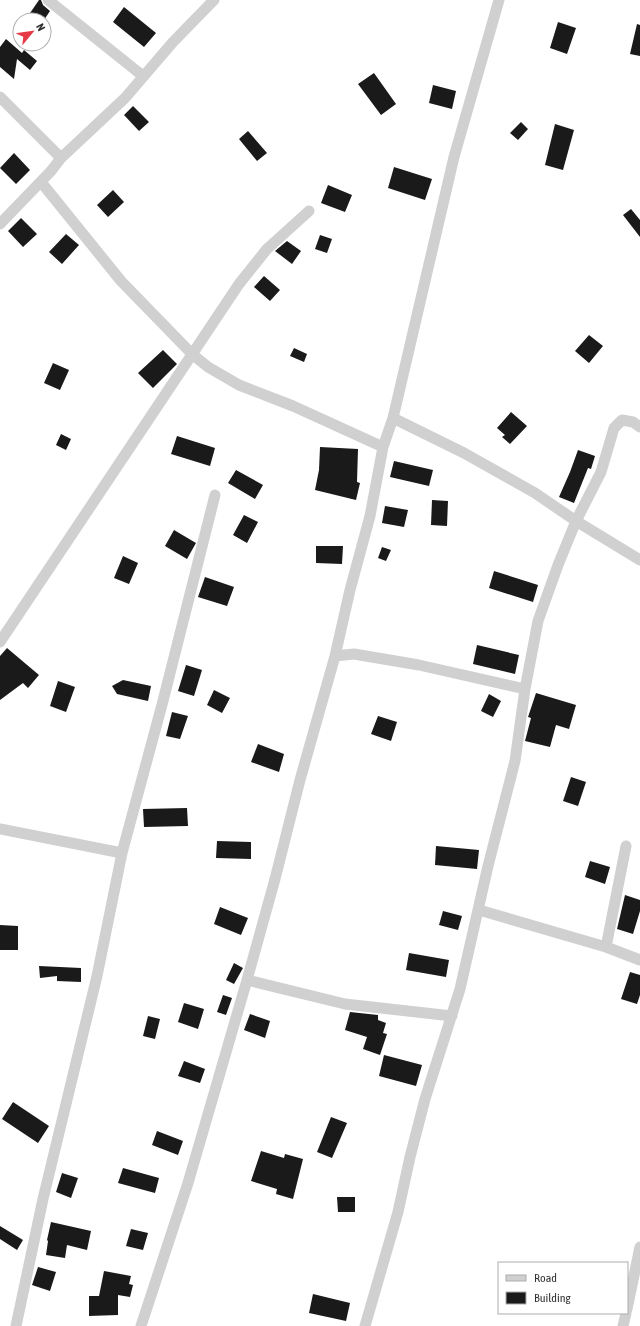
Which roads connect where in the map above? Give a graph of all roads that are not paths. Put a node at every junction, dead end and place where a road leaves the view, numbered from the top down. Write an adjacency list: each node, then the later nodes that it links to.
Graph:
1 (48, 0): 4 (street)
2 (214, 0): 4 (street)
3 (499, 0): 11 (street)
4 (143, 76): 6 (street)
5 (0, 97): 6 (street)
6 (61, 158): 7 (street)
7 (41, 182): 9 (street); 10 (street)
8 (309, 211): 10 (street)
9 (0, 224)
10 (192, 354): 13 (street); 17 (street)
11 (392, 418): 13 (street); 15 (street)
12 (640, 427): 15 (street)
13 (382, 447): 18 (street)
14 (215, 495): 22 (street)
15 (576, 521): 16 (street); 19 (street)
16 (640, 560)
17 (0, 642)
18 (335, 656): 19 (street); 26 (street)
19 (525, 689): 23 (street)
20 (0, 829): 22 (street)
21 (626, 846): 24 (street)
22 (122, 854): 31 (street)
23 (479, 910): 24 (street); 27 (street)
24 (606, 947): 25 (street)
25 (640, 960)
26 (247, 980): 27 (street); 32 (street)
27 (452, 1016): 33 (street)
28 (640, 1247): 29 (street)
29 (628, 1304)
30 (626, 1314): 34 (street)
31 (16, 1326)
32 (142, 1326)
33 (365, 1326)
34 (623, 1326)

